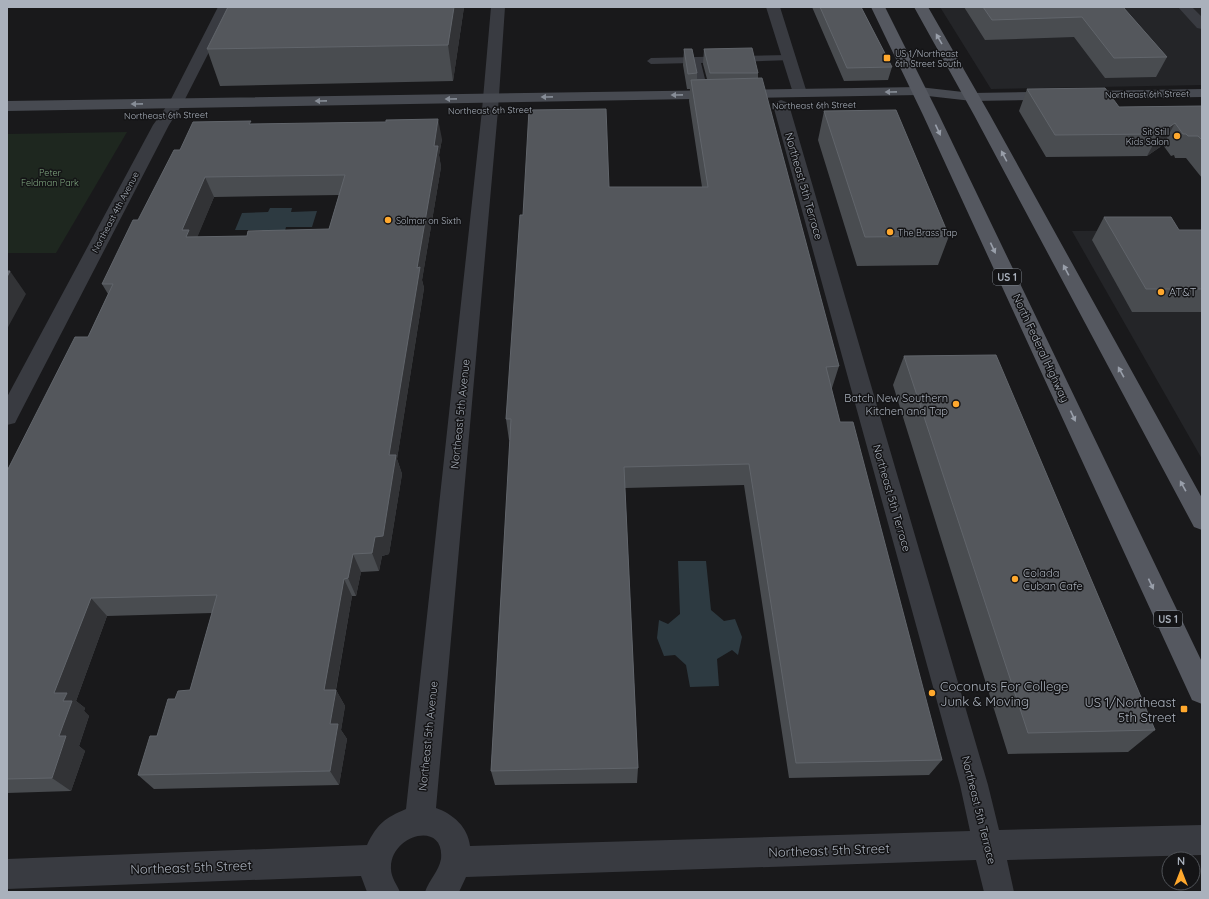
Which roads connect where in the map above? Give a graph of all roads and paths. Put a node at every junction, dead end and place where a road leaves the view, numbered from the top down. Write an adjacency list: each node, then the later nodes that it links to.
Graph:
1 (225, 7): 19 (street, Northeast 4th Avenue)
2 (498, 7): 16 (street, Northeast 5th Avenue)
3 (773, 7): 8 (street)
4 (878, 7): 14 (main road, North Federal Highway / US 1)
5 (921, 7): 15 (main road, one-way to 5)
6 (1185, 7): 7 (street)
7 (1202, 25)
8 (789, 58): 9 (lane); 11 (street)
9 (696, 60): 10 (lane); 13 (lane)
10 (651, 61)
11 (800, 93): 13 (street, Northeast 6th Street); 14 (street, Northeast 6th Street, one-way to 11)
12 (1202, 93): 15 (street, Northeast 6th Street)
13 (704, 95): 16 (street, Northeast 6th Street, one-way to 16)
14 (922, 97): 15 (street, Northeast 6th Street); 17 (street, Northeast 6th Street); 23 (main road, North Federal Highway / US 1, one-way to 23)
15 (972, 97): 22 (main road, one-way to 15)
16 (490, 104): 17 (street, Northeast 6th Street); 19 (street, Northeast 6th Street); 24 (street, Northeast 5th Avenue)
17 (780, 105): 26 (street, Northeast 5th Terrace)
18 (7, 106): 19 (street, Northeast 6th Street, one-way to 18)
19 (171, 109): 20 (street, Northeast 6th Street); 21 (street, Northeast 4th Avenue)
20 (7, 118)
21 (7, 417)
22 (1202, 520)
23 (1202, 691)
24 (420, 820): 27 (street); 28 (street)
25 (1202, 840): 26 (street, Northeast 5th Street)
26 (988, 845): 28 (street, Northeast 5th Street); 32 (street, Northeast 5th Terrace)
27 (376, 860): 29 (street, Northeast 5th Street); 30 (street)
28 (455, 862): 31 (street)
29 (7, 874)
30 (385, 892)
31 (440, 892)
32 (999, 892)

